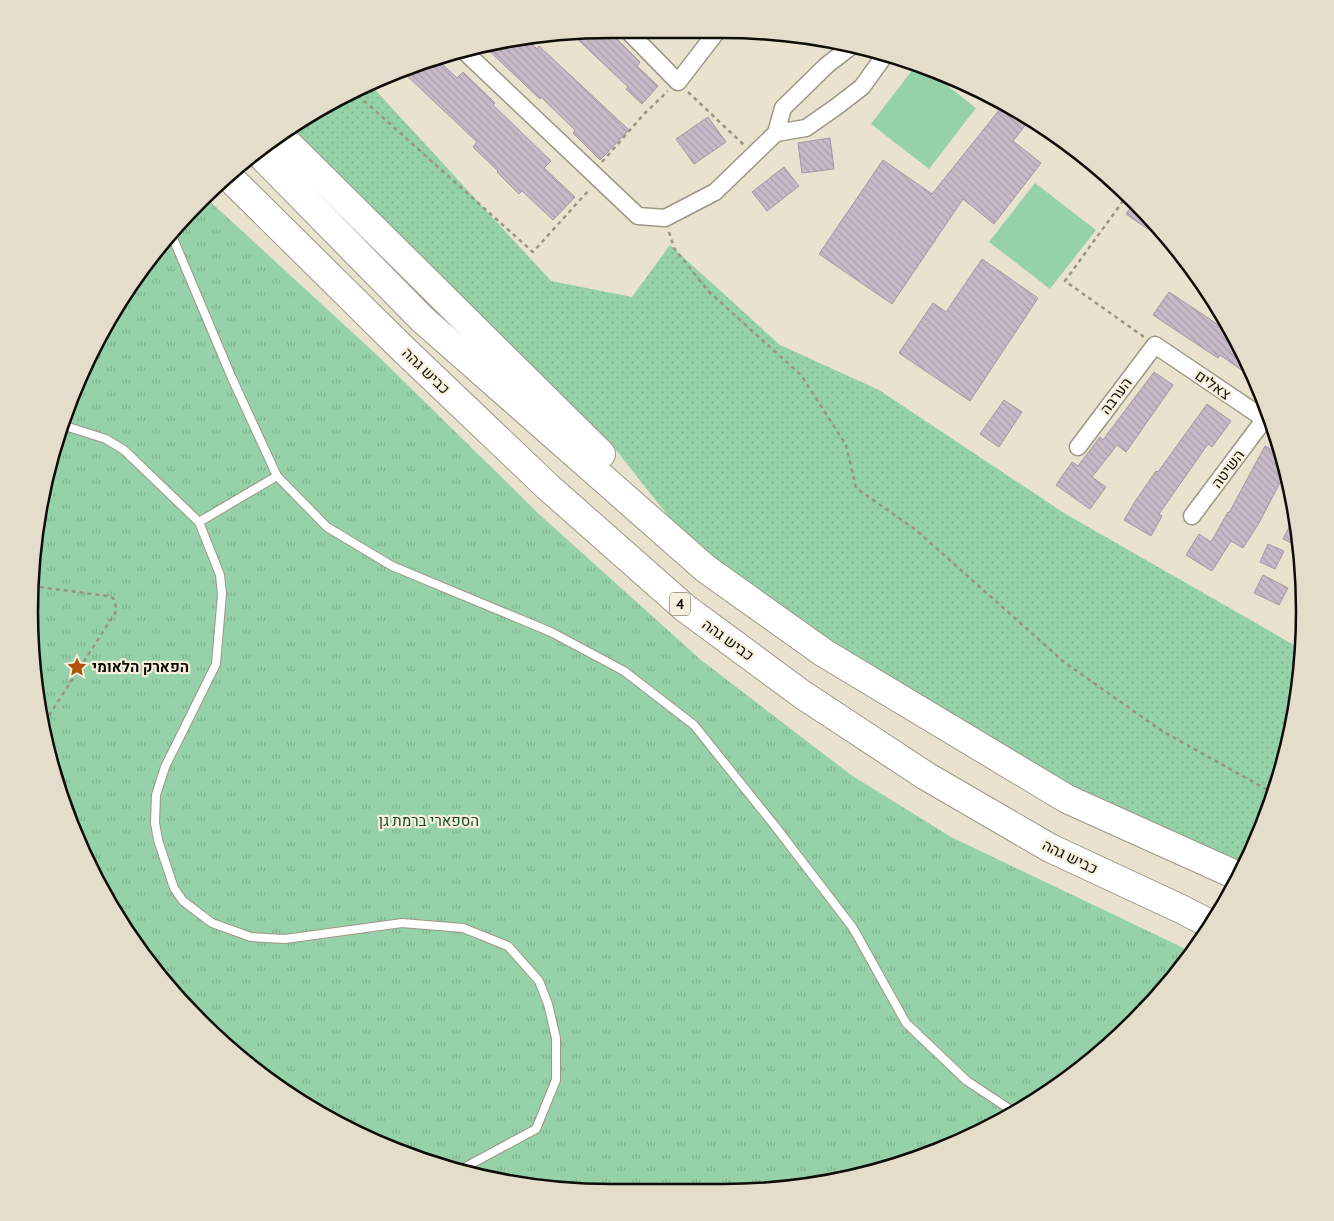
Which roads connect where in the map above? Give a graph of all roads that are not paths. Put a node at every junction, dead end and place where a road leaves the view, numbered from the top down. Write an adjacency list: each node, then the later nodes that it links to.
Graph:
1 (635, 38): 2 (street)
2 (712, 38)
3 (845, 51): 6 (street)
4 (469, 56): 6 (street)
5 (881, 60): 6 (street)
6 (776, 133)
7 (285, 139): 19 (highway)
8 (262, 156): 19 (highway)
9 (232, 180): 21 (highway, כביש גהה / 4)
10 (174, 240): 16 (lane)
11 (1155, 346): 12 (street, צאלים); 15 (street, הערבה)
12 (1263, 419)
13 (1266, 425): 17 (street, השיטה)
14 (68, 427): 18 (lane)
15 (1078, 447)
16 (277, 476): 18 (lane); 22 (lane)
17 (1192, 516)
18 (199, 522): 23 (lane)
19 (660, 529): 20 (highway)
20 (1232, 873)
21 (1205, 921)
22 (1008, 1108)
23 (469, 1165)

